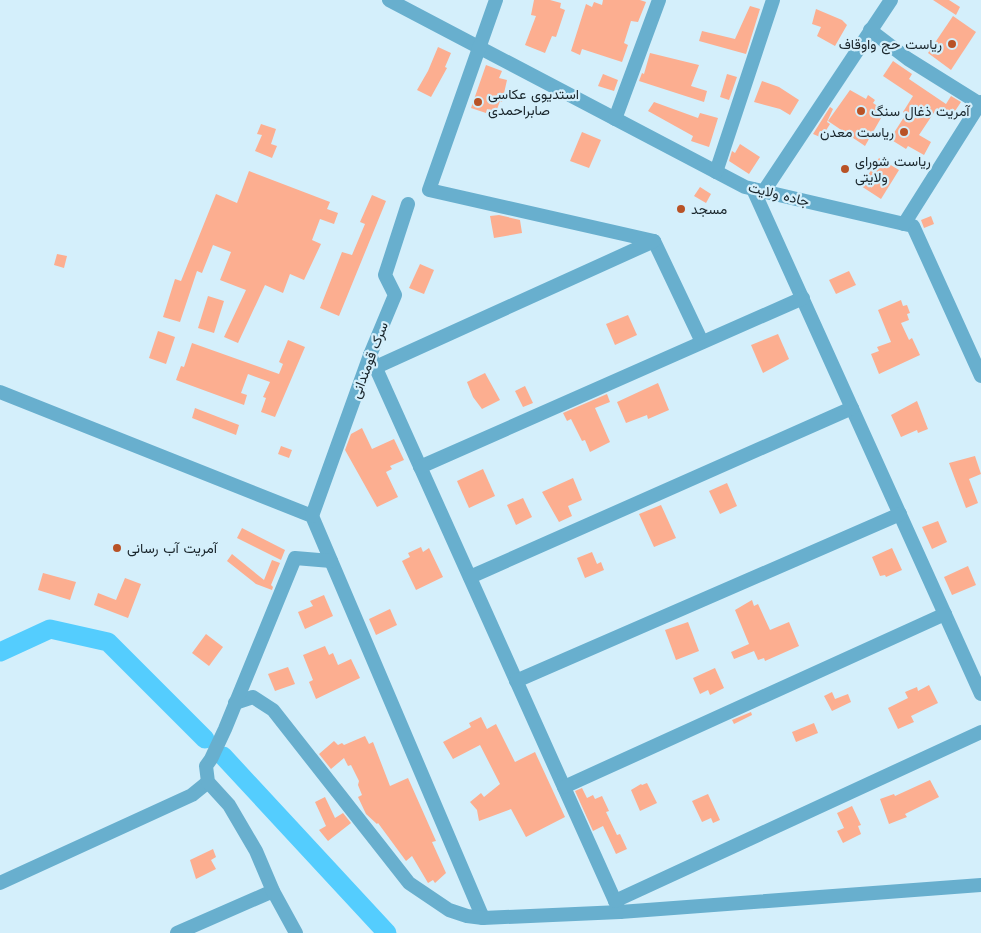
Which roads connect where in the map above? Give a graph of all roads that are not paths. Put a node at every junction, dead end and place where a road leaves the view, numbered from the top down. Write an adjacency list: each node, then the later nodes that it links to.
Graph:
1 (389, 0): 7 (street, جاده ولایت)
2 (496, 0): 7 (street)
3 (658, 0): 9 (street)
4 (773, 0): 10 (street)
5 (890, 0): 6 (street)
6 (870, 30): 8 (street); 11 (street)
7 (481, 48): 9 (street, جاده ولایت); 14 (street)
8 (980, 103): 13 (street)
9 (615, 119): 10 (street, جاده ولایت)
10 (716, 172): 11 (street, جاده ولایت)
11 (758, 190): 13 (street, جاده ولایت); 15 (street)
12 (408, 204): 17 (street, سرک قومندانی)
13 (904, 224): 18 (street)
14 (654, 241): 16 (street); 17 (street)
15 (803, 298): 16 (street); 20 (street)
16 (702, 342): 21 (street)
17 (373, 361): 21 (street); 23 (street, سرک قومندانی)
18 (981, 376)
19 (0, 392): 23 (street)
20 (852, 408): 22 (street); 25 (street)
21 (420, 467): 25 (street)
22 (900, 514): 26 (street); 27 (street)
23 (312, 516): 24 (street)
24 (331, 561): 29 (street); 37 (street)
25 (470, 577): 27 (street)
26 (945, 614): 28 (street); 32 (street)
27 (516, 681): 32 (street)
28 (981, 694)
29 (235, 703): 31 (street); 37 (street)
30 (981, 732): 36 (street)
31 (208, 782): 33 (street); 35 (street)
32 (564, 787): 36 (street)
33 (0, 883)
34 (981, 885): 36 (street)
35 (273, 891): 38 (street); 39 (street)
36 (618, 907): 37 (street)
37 (483, 918)
38 (177, 933)
39 (296, 933)

